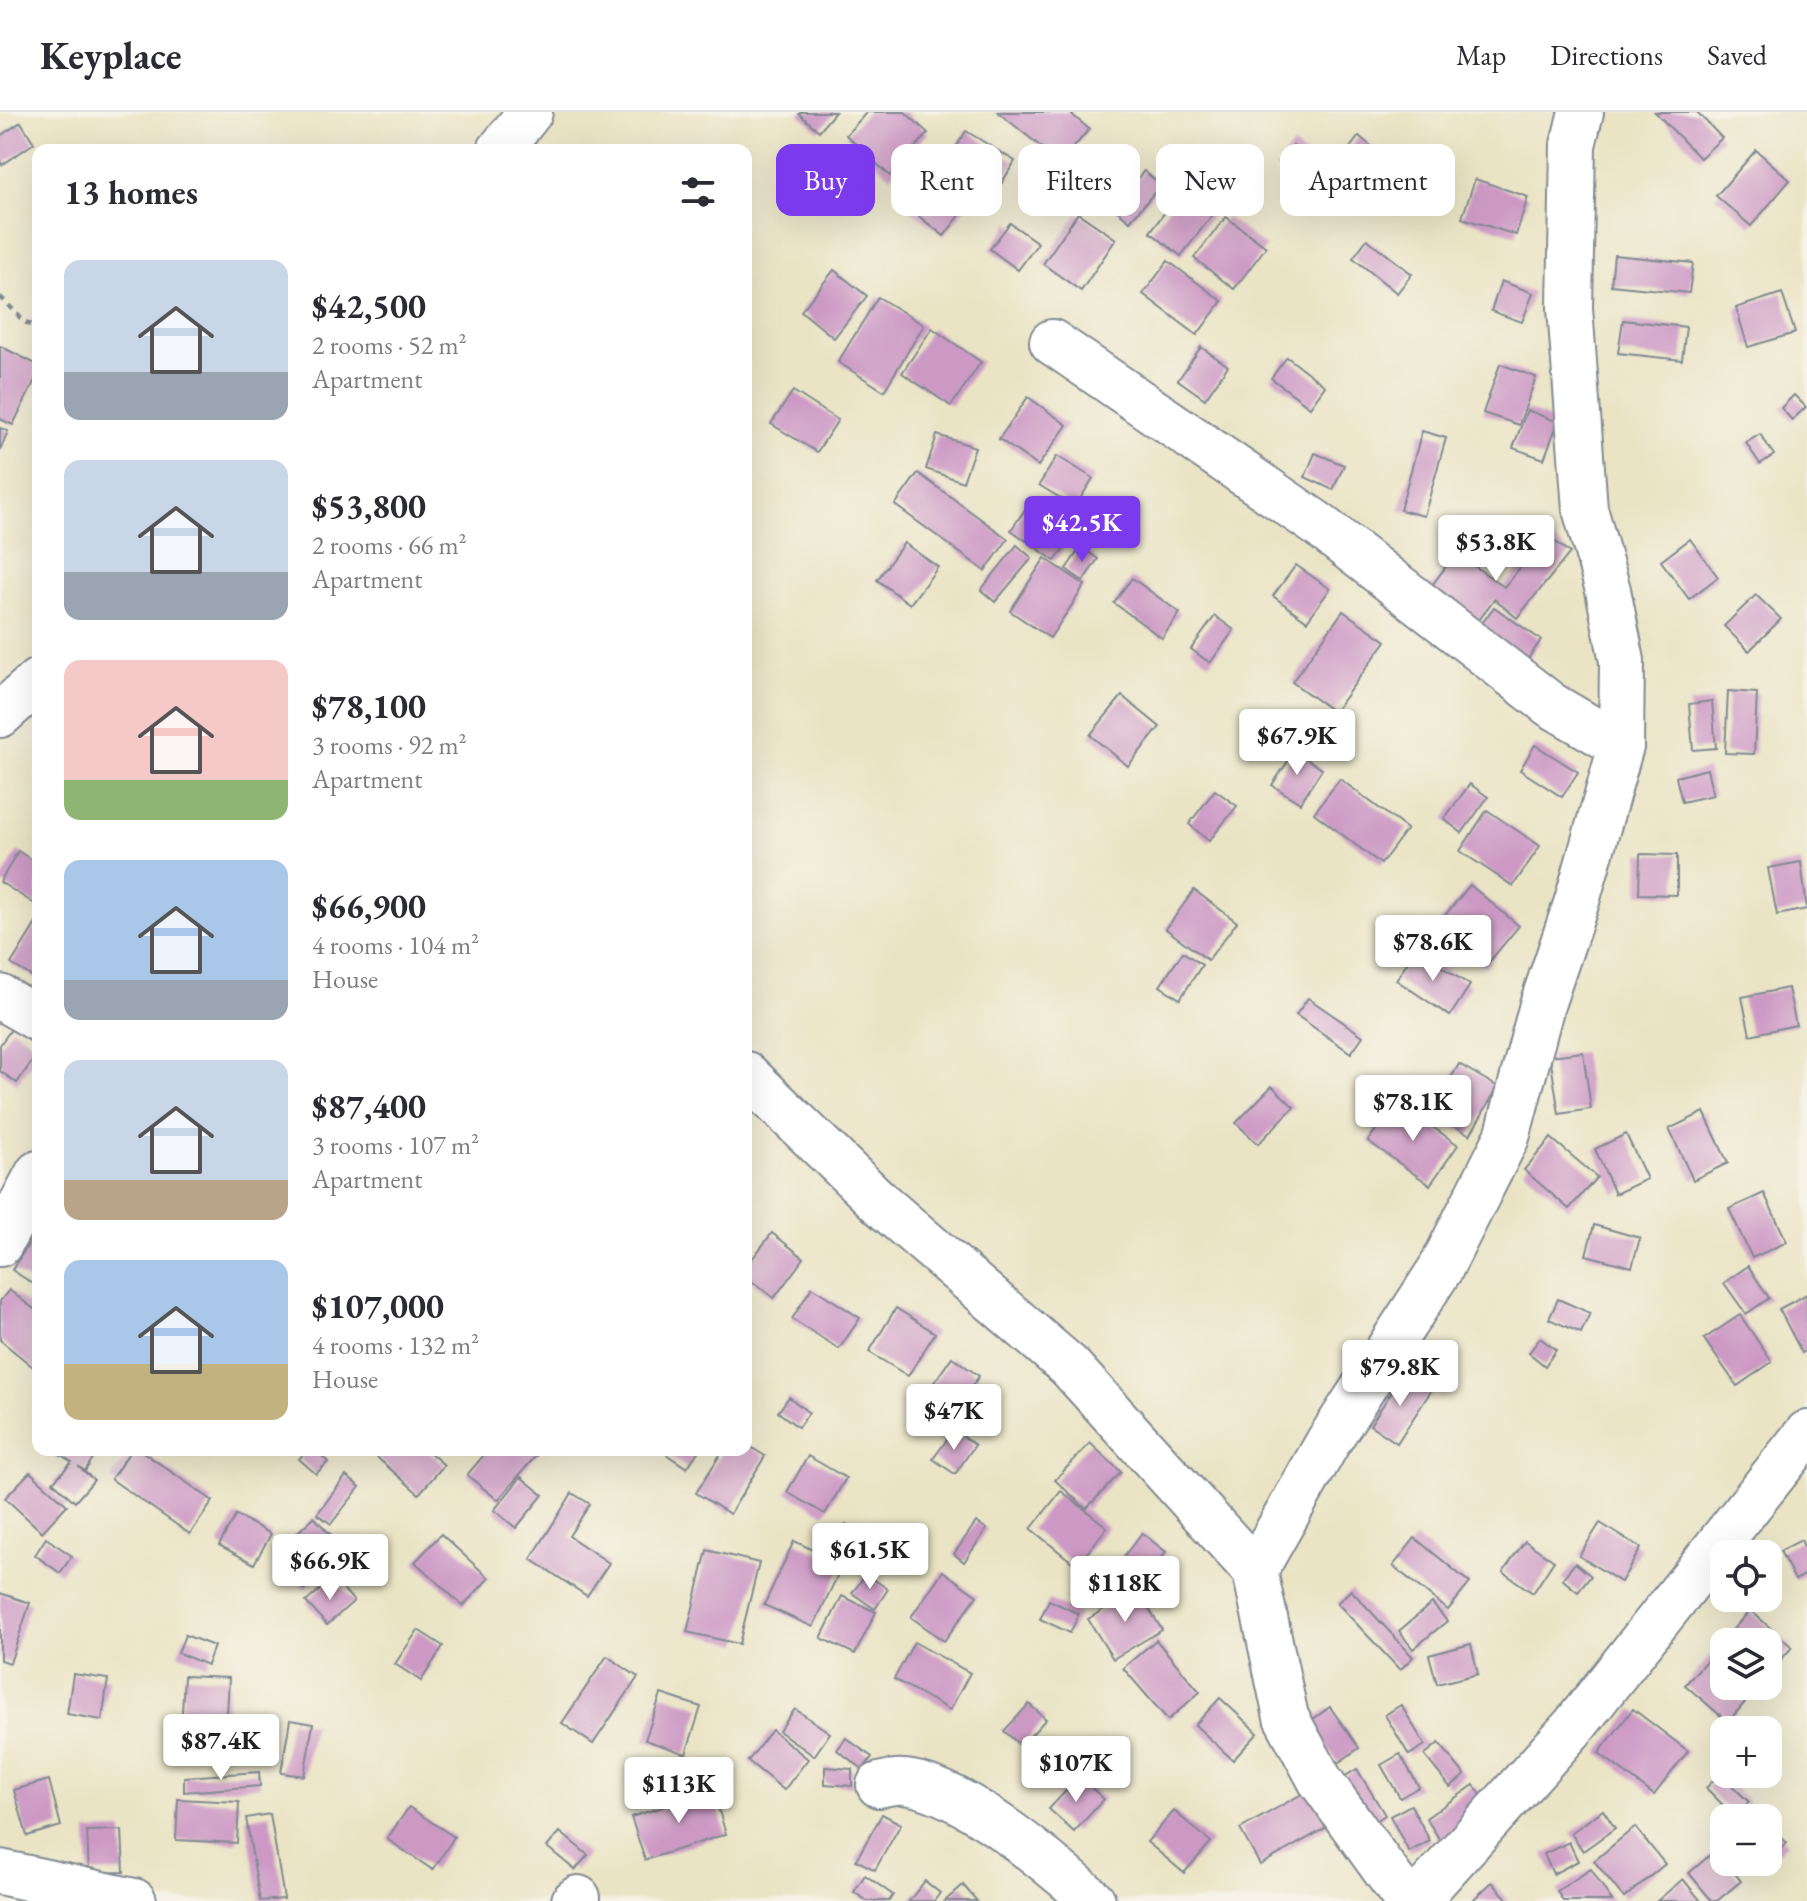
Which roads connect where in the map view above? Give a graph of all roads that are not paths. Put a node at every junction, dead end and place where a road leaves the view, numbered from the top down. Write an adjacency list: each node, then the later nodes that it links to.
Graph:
1 (530, 112): 3 (street)
2 (1581, 112): 7 (street)
3 (505, 144)
4 (1052, 342): 7 (street)
5 (32, 686): 6 (street)
6 (0, 715)
7 (1621, 746): 14 (street)
8 (0, 997): 9 (street)
9 (32, 1016)
10 (752, 1080): 14 (street)
11 (32, 1184): 12 (street)
12 (0, 1244)
13 (1807, 1433): 20 (street)
14 (1255, 1571): 19 (street)
15 (879, 1785): 18 (street)
16 (0, 1872): 17 (street)
17 (134, 1901)
18 (1093, 1901)
19 (1407, 1901)
20 (1416, 1901)

